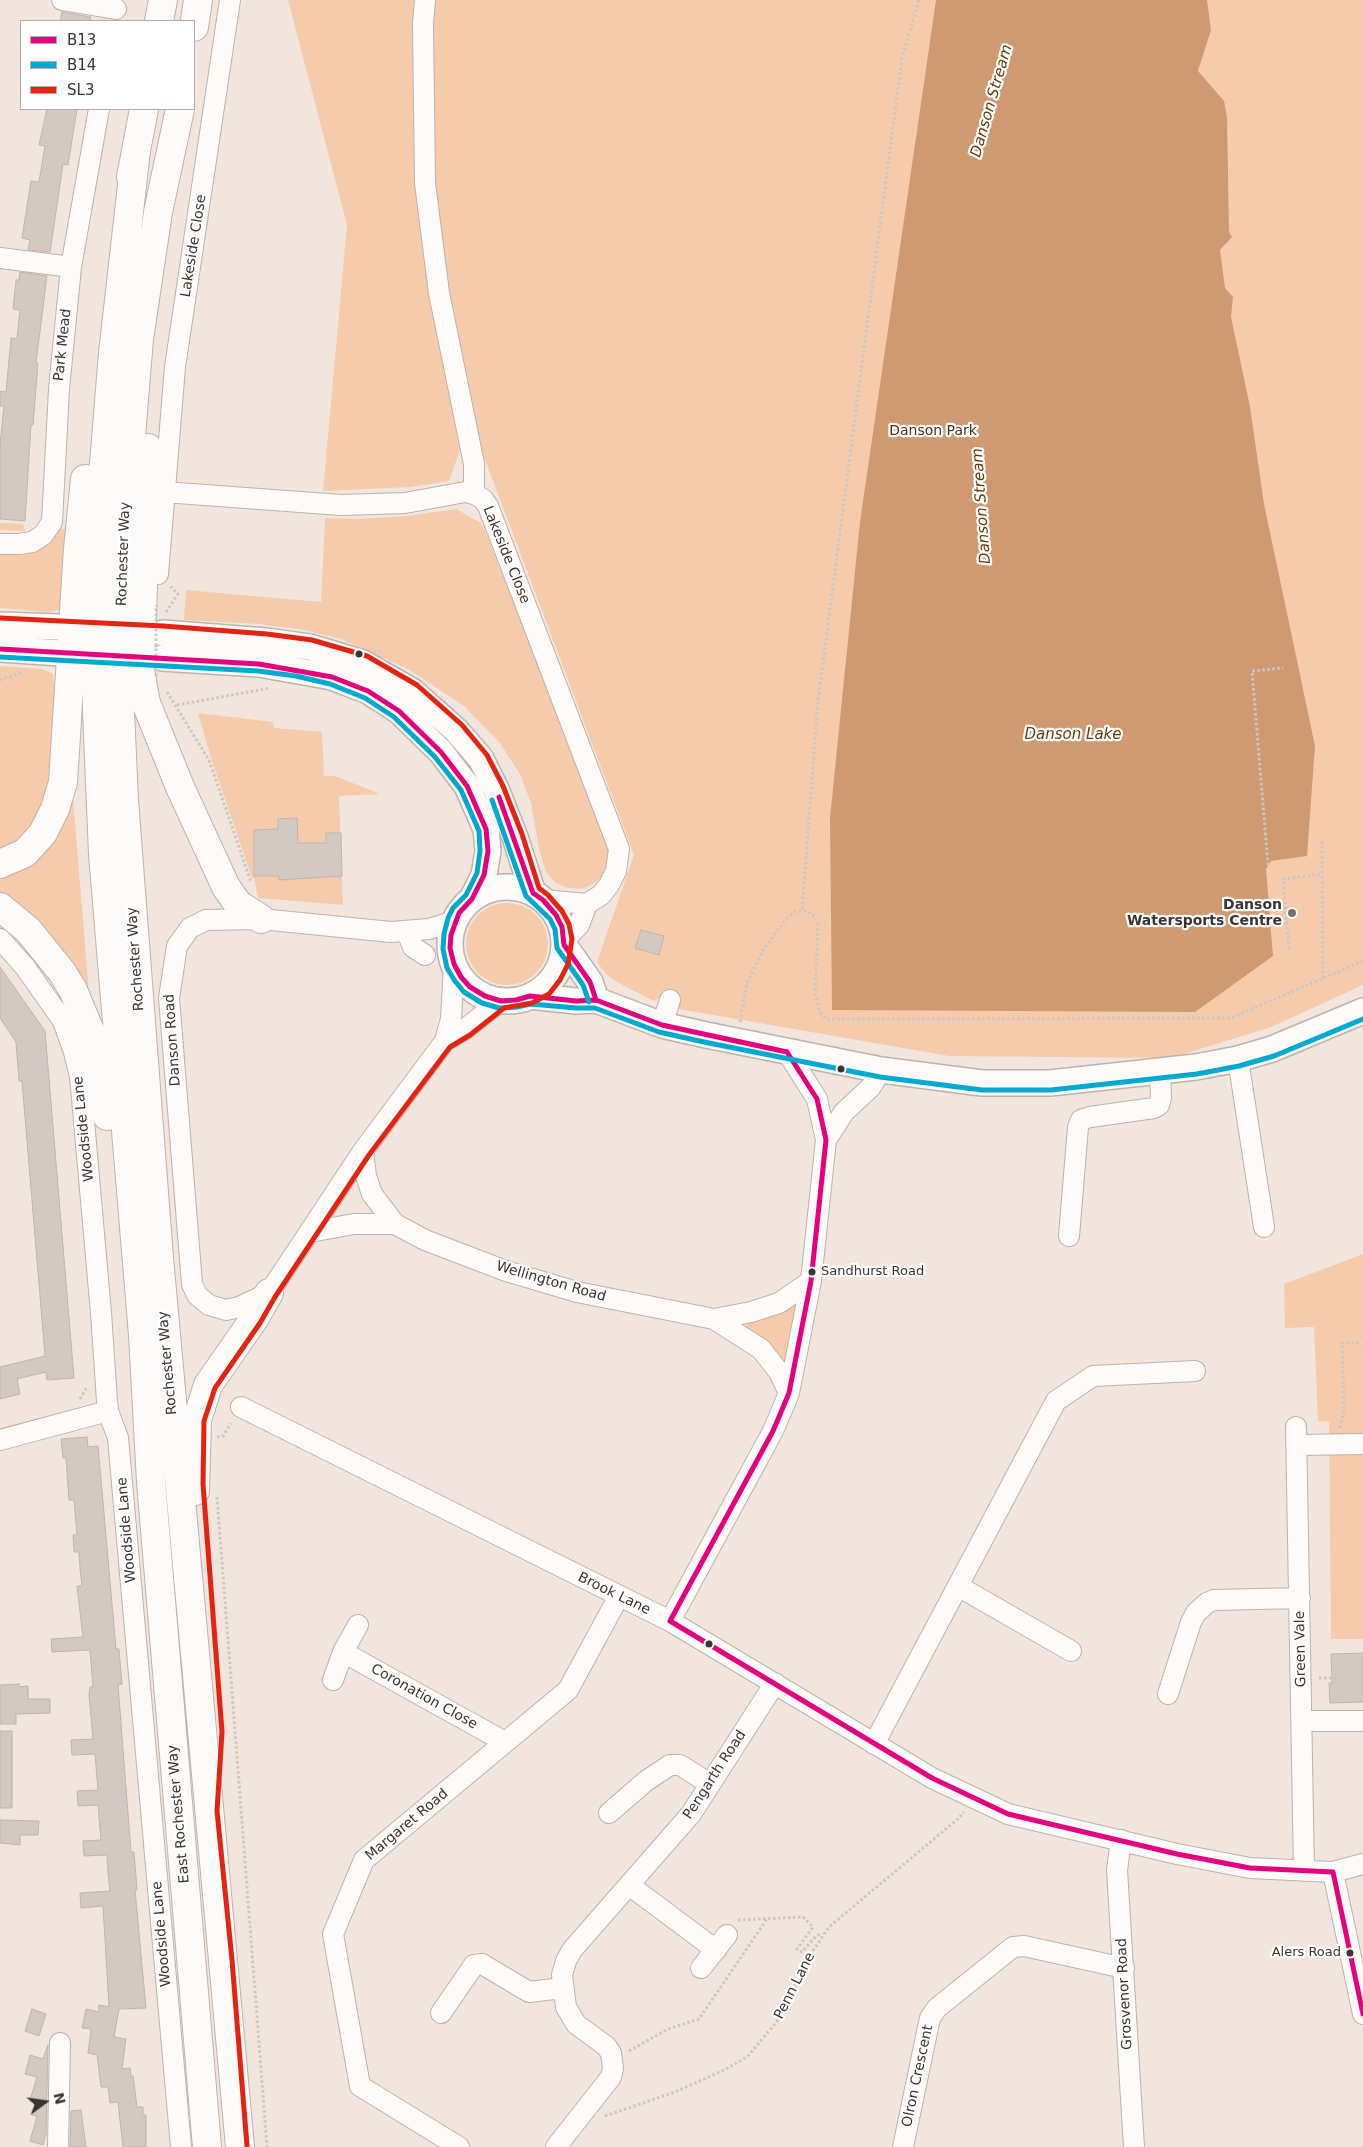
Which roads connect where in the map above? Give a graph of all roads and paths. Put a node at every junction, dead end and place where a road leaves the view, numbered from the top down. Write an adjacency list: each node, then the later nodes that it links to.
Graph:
1 (62, 0): 7 (street)
2 (163, 0): 8 (highway)
3 (198, 0): 9 (highway)
4 (230, 0): 17 (street, Lakeside Close)
5 (425, 0): 18 (street)
6 (919, 0): 44 (path)
7 (115, 10)
8 (159, 20)
9 (195, 20)
10 (99, 110): 16 (street, Park Mead)
11 (144, 110): 14 (highway)
12 (182, 110): 45 (highway)
13 (182, 110): 107 (highway, Rochester Way)
14 (135, 159): 36 (highway); 88 (highway, Rochester Way)
15 (0, 258): 16 (street)
16 (71, 266): 19 (street, Park Mead)
17 (164, 492): 18 (street, Lakeside Close); 20 (street, Lakeside Close)
18 (474, 494): 42 (street, Lakeside Close)
19 (0, 544)
20 (158, 574): 24 (path)
21 (156, 605): 27 (path, bridge)
22 (0, 625): 23 (main road)
23 (60, 627)
24 (163, 633): 40 (main road)
25 (0, 649): 26 (main road)
26 (60, 653)
27 (159, 667): 31 (path); 41 (main road)
28 (1283, 668): 37 (path)
29 (28, 671): 30 (path)
30 (0, 680)
31 (161, 684)
32 (274, 688): 34 (path)
33 (166, 691): 34 (path)
34 (177, 705): 39 (path)
35 (1322, 841): 38 (path)
36 (0, 864)
37 (1268, 865)
38 (1322, 874): 50 (path); 54 (path)
39 (253, 887)
40 (538, 897): 41 (main road); 42 (street); 49 (main road)
41 (472, 899): 46 (main road)
42 (587, 904): 49 (street, Lakeside Close)
43 (0, 907): 88 (highway)
44 (802, 910): 54 (path); 61 (path)
45 (261, 919): 47 (street, Danson Road); 74 (street, Danson Road)
46 (455, 921): 47 (street, Danson Road); 53 (main road)
47 (407, 932): 51 (street)
48 (0, 939): 82 (street, Woodside Lane)
49 (564, 943): 55 (main road); 56 (main road)
50 (1289, 949)
51 (425, 955)
52 (1363, 962): 54 (path)
53 (454, 964): 58 (main road); 62 (street)
54 (1323, 979)
55 (530, 996): 56 (main road); 58 (main road)
56 (596, 1000): 60 (main road)
57 (670, 1000): 60 (street)
58 (501, 1001): 62 (street)
59 (1363, 1011): 64 (main road)
60 (662, 1025): 63 (main road)
61 (740, 1025)
62 (445, 1041): 68 (street)
63 (787, 1052): 65 (main road); 67 (street)
64 (1238, 1060): 66 (main road); 70 (street)
65 (881, 1070): 66 (main road); 67 (street)
66 (1160, 1072): 72 (street)
67 (826, 1140): 73 (street)
68 (363, 1151): 69 (street, Wellington Road); 71 (street)
69 (395, 1224): 71 (street, Wellington Road); 75 (street, Wellington Road)
70 (1264, 1227)
71 (310, 1232): 74 (street)
72 (1069, 1236)
73 (812, 1281): 75 (street, Wellington Road); 79 (street)
74 (268, 1293): 107 (highway)
75 (714, 1319): 79 (street, Wellington Road)
76 (1363, 1343): 86 (path)
77 (1195, 1372): 90 (street)
78 (88, 1385): 80 (path)
79 (789, 1393): 93 (street)
80 (77, 1401)
81 (241, 1407): 91 (street, Brook Lane)
82 (108, 1411): 84 (street); 127 (street, Woodside Lane)
83 (216, 1437): 85 (path)
84 (0, 1440)
85 (212, 1441)
86 (1339, 1444): 87 (street); 92 (street, Green Vale)
87 (1363, 1444)
88 (151, 1482): 128 (highway, East Rochester Way)
89 (216, 1491): 130 (path)
90 (958, 1586): 95 (street); 105 (street)
91 (619, 1596): 93 (street, Brook Lane); 104 (street, Margaret Road)
92 (1300, 1598): 97 (street, Green Vale); 101 (street)
93 (670, 1621): 100 (street, Brook Lane)
94 (358, 1625): 96 (street)
95 (1071, 1650)
96 (343, 1652): 99 (street); 104 (street, Coronation Close)
97 (1301, 1678): 98 (path); 102 (street, Green Vale)
98 (1349, 1678)
99 (333, 1680)
100 (775, 1683): 105 (street, Brook Lane); 106 (street, Pengarth Road)
101 (1168, 1694)
102 (1302, 1721): 103 (street); 112 (street, Green Vale)
103 (1363, 1721)
104 (505, 1742): 131 (street, Margaret Road)
105 (874, 1744): 110 (street, Brook Lane)
106 (710, 1784): 108 (street); 114 (street, Pengarth Road)
107 (209, 1811): 129 (highway)
108 (609, 1813)
109 (959, 1818): 116 (path, Penn Lane)
110 (1121, 1840): 112 (street); 119 (street, Grosvenor Road)
111 (1363, 1864): 113 (street)
112 (1304, 1871): 113 (street)
113 (1333, 1872): 122 (street)
114 (628, 1885): 117 (street); 120 (street, Pengarth Road)
115 (767, 1919): 116 (path); 117 (path); 124 (path)
116 (823, 1933): 125 (path, Penn Lane)
117 (722, 1942): 118 (street)
118 (700, 1968)
119 (1124, 1968): 133 (street, Olron Crescent); 134 (street, Grosvenor Road)
120 (562, 1988): 121 (street); 124 (street)
121 (441, 2013)
122 (1363, 2014)
123 (60, 2043): 126 (street)
124 (613, 2060): 125 (street)
125 (579, 2119): 132 (street)
126 (58, 2147)
127 (181, 2147)
128 (207, 2147)
129 (240, 2147)
130 (267, 2147)
131 (459, 2147)
132 (556, 2147)
133 (903, 2147)
134 (1134, 2147)

